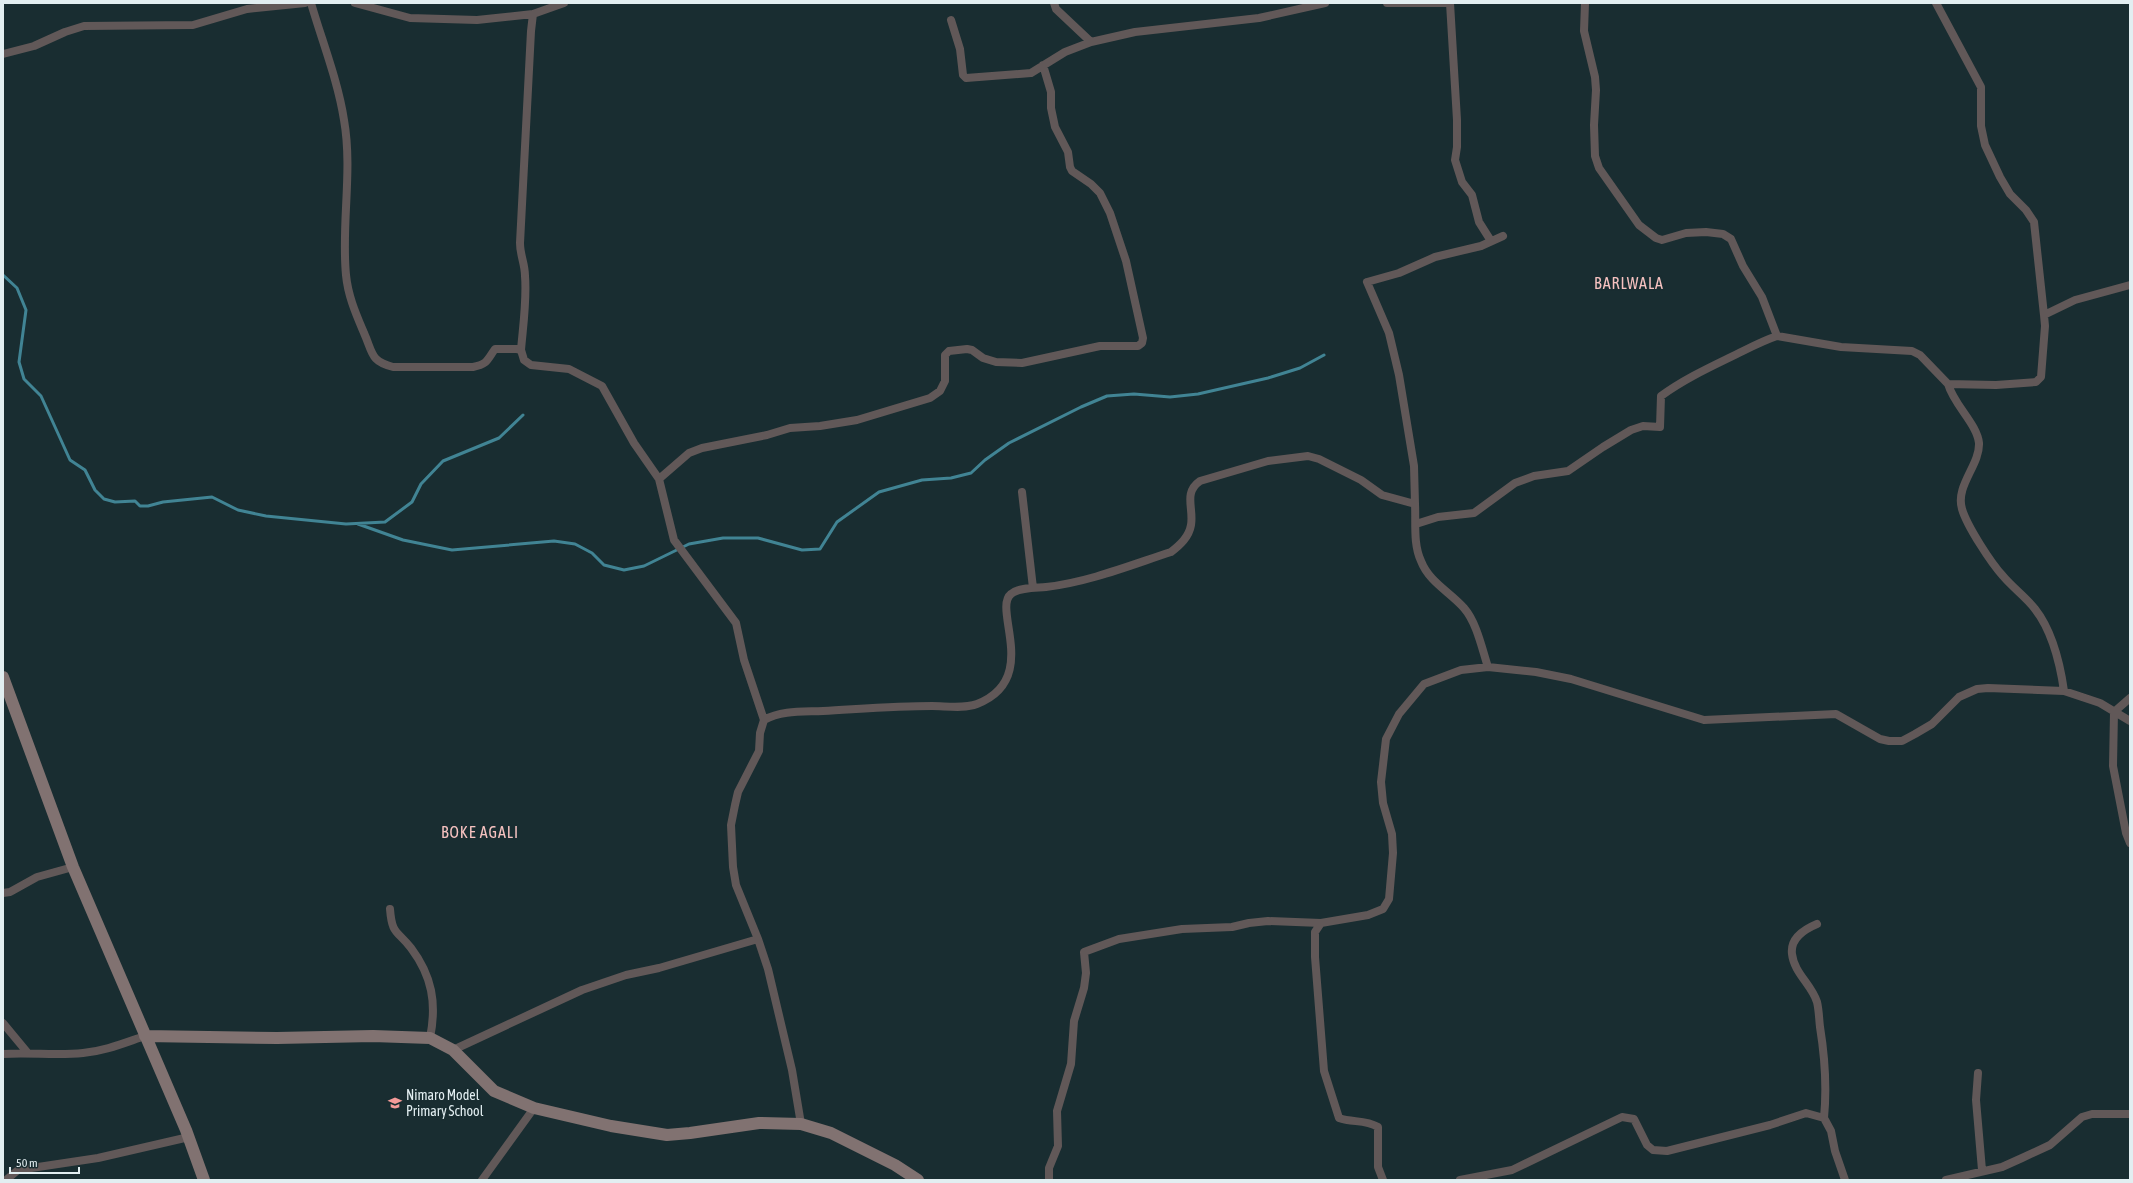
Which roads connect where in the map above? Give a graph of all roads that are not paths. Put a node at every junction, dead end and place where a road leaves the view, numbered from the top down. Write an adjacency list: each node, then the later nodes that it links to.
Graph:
1 (305, 3): 15 (street)
2 (311, 3): 22 (street)
3 (355, 3): 12 (street)
4 (564, 3): 12 (street)
5 (1054, 3): 14 (street)
6 (1325, 3): 14 (street)
7 (1387, 3): 8 (street)
8 (1446, 3)
9 (1450, 3): 18 (street)
10 (1585, 3): 21 (street)
11 (1936, 3): 20 (street)
12 (533, 14): 22 (street)
13 (951, 20): 16 (street)
14 (1091, 42): 16 (street)
15 (3, 54)
16 (1043, 65): 24 (street)
17 (1503, 236): 18 (street)
18 (1491, 241): 26 (street)
19 (2130, 285): 20 (street)
20 (2044, 315): 23 (street)
21 (1777, 336): 23 (street); 27 (street)
22 (521, 350): 24 (street)
23 (1948, 384): 31 (street)
24 (659, 478): 34 (street)
25 (1022, 492): 28 (street)
26 (1415, 504): 27 (street); 28 (street)
27 (1416, 524): 29 (street)
28 (1033, 588): 34 (street)
29 (1488, 667): 31 (street); 40 (street)
30 (3, 677): 37 (street)
31 (2064, 691): 33 (street)
32 (2130, 698): 33 (street)
33 (2114, 712): 35 (street); 36 (street)
34 (764, 720): 42 (street)
35 (2130, 721)
36 (2130, 843)
37 (73, 867): 38 (street); 44 (street)
38 (3, 893)
39 (390, 909): 45 (street)
40 (1321, 923): 60 (street); 61 (street)
41 (1817, 924): 52 (street)
42 (758, 939): 46 (street); 53 (street)
43 (3, 1023): 47 (street)
44 (145, 1036): 45 (street); 47 (street); 54 (street)
45 (430, 1038): 46 (street)
46 (453, 1050): 50 (street)
47 (27, 1052): 48 (street)
48 (3, 1054)
49 (1978, 1073): 55 (street)
50 (534, 1108): 53 (street); 58 (street)
51 (2130, 1114): 55 (street)
52 (1824, 1118): 62 (street); 63 (street)
53 (801, 1124): 59 (street)
54 (189, 1137): 56 (street); 57 (street)
55 (1982, 1170): 64 (street)
56 (6, 1180)
57 (204, 1180)
58 (482, 1180)
59 (918, 1180)
60 (1049, 1180)
61 (1383, 1180)
62 (1460, 1180)
63 (1845, 1180)
64 (1946, 1180)

